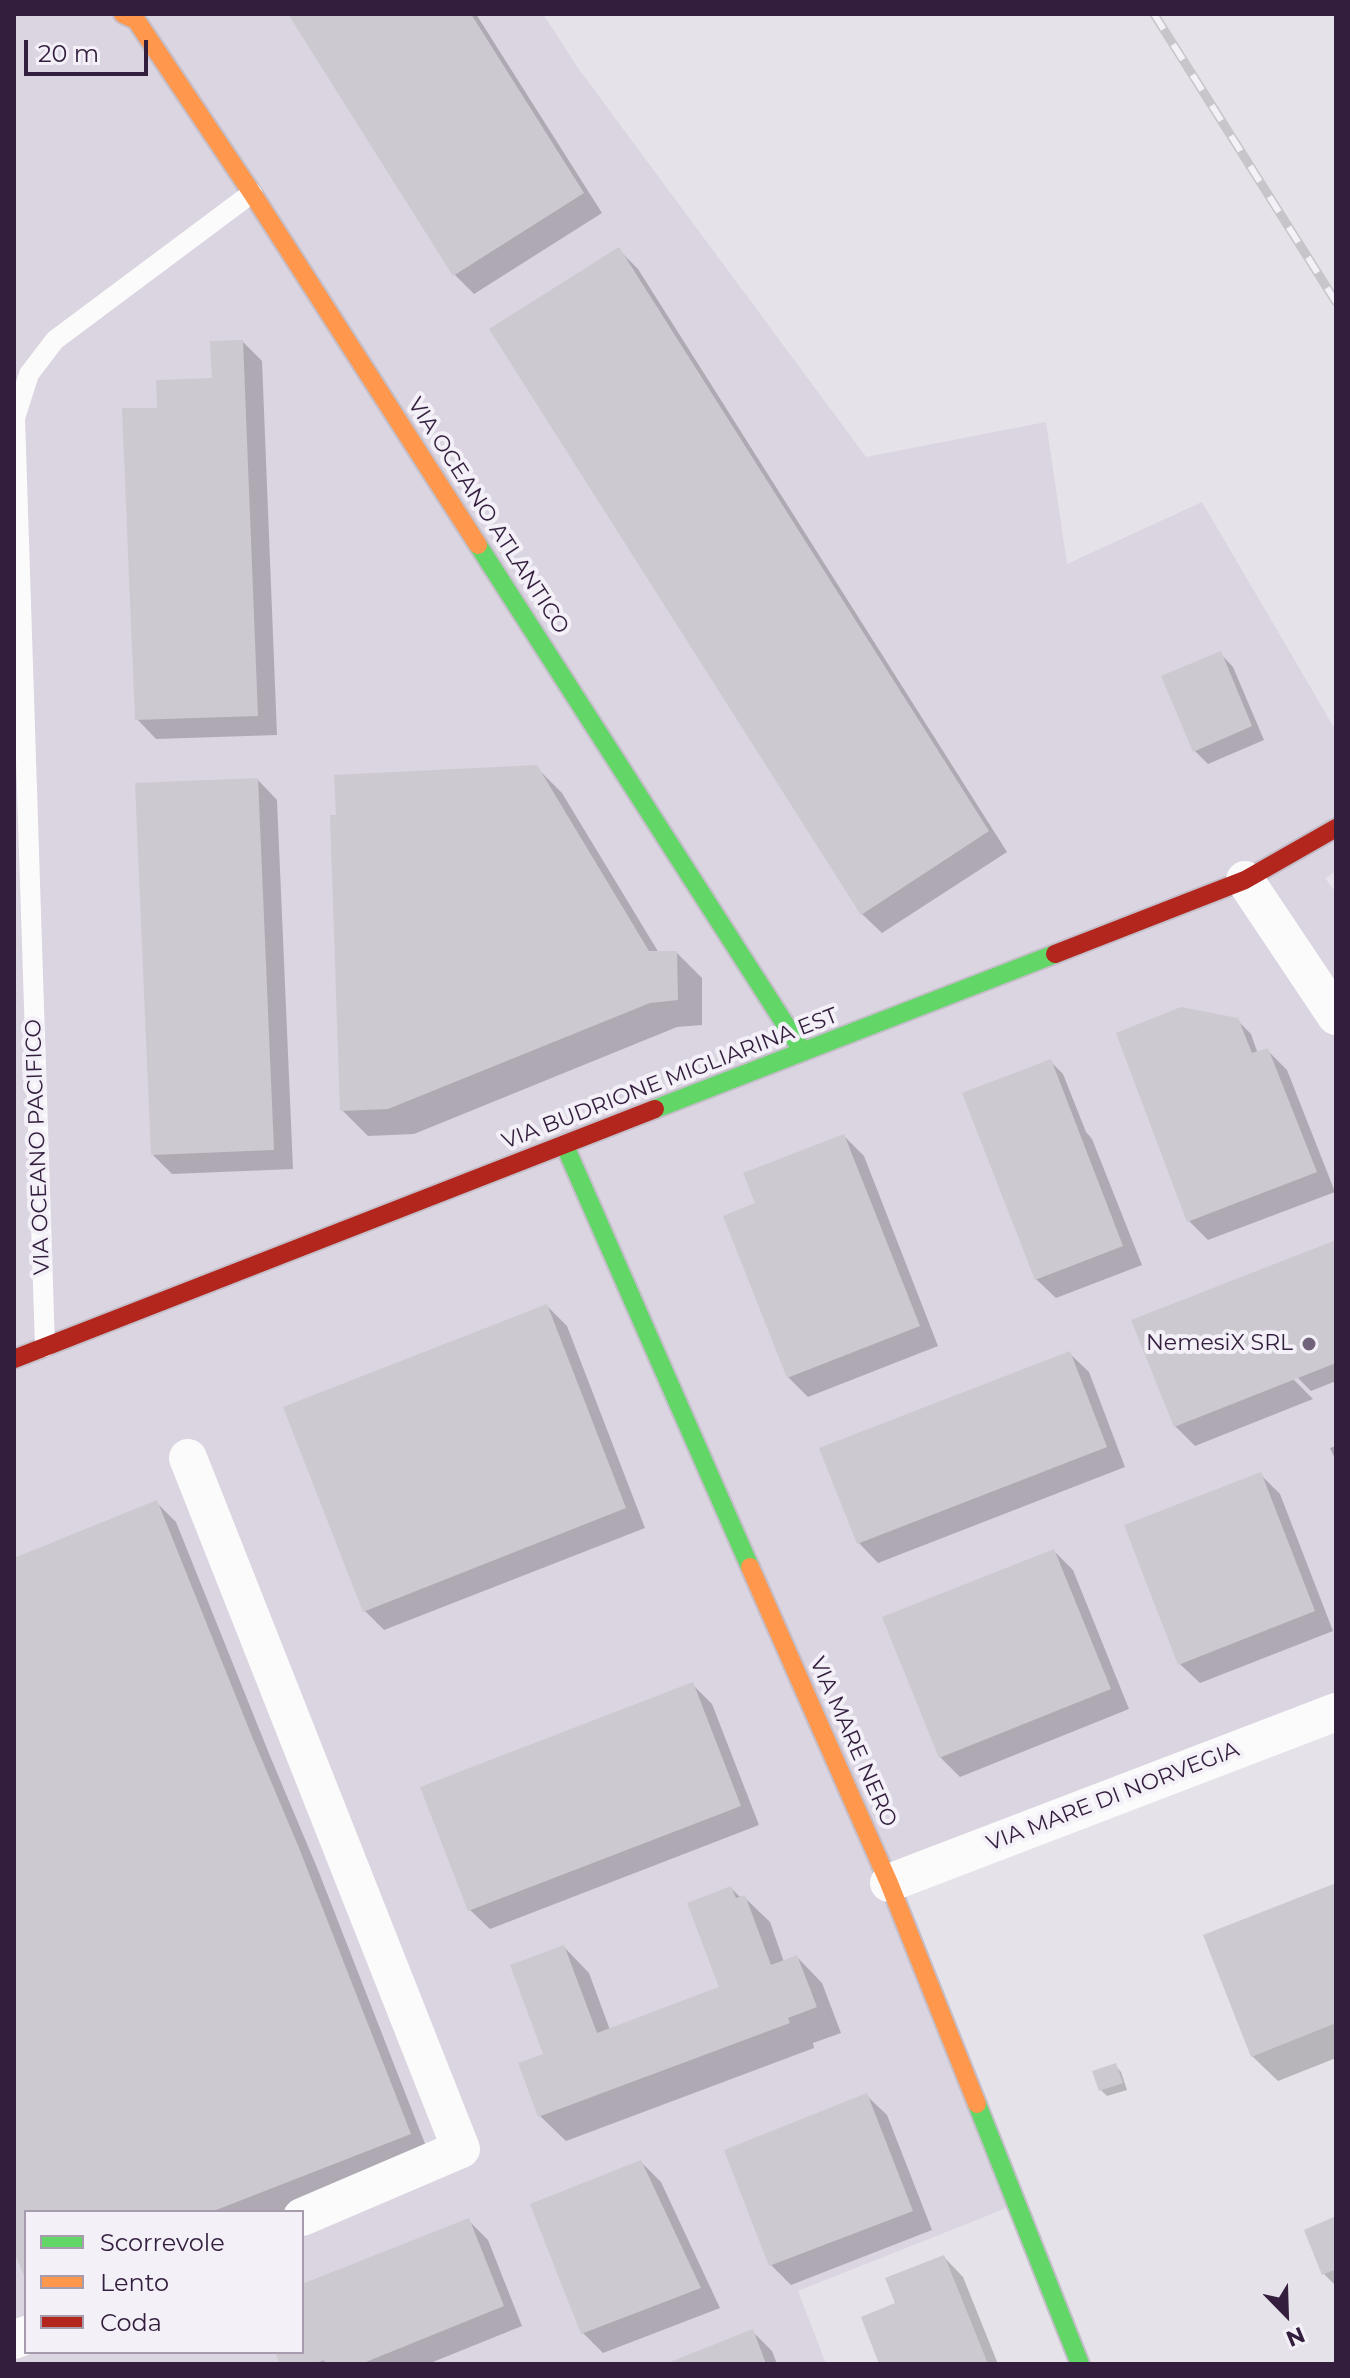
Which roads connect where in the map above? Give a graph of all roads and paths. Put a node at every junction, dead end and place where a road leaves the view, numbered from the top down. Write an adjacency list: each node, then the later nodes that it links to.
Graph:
1 (123, 14): 2 (street, VIA OCEANO ATLANTICO)
2 (252, 193): 6 (street, VIA OCEANO ATLANTICO); 8 (lane, VIA OCEANO PACIFICO)
3 (1336, 828): 4 (street, VIA BUDRIONE MIGLIARINA EST)
4 (1245, 880): 5 (street); 6 (street, VIA BUDRIONE MIGLIARINA EST)
5 (1336, 1016)
6 (803, 1052): 7 (street, VIA BUDRIONE MIGLIARINA EST)
7 (565, 1146): 8 (street, VIA BUDRIONE MIGLIARINA EST); 12 (street, VIA MARE NERO)
8 (45, 1347): 9 (street, VIA BUDRIONE MIGLIARINA EST)
9 (14, 1359)
10 (188, 1458): 13 (street)
11 (1336, 1712): 12 (street, VIA MARE DI NORVEGIA)
12 (889, 1883): 14 (street, VIA MARE NERO)
13 (304, 2216)
14 (1080, 2364)

